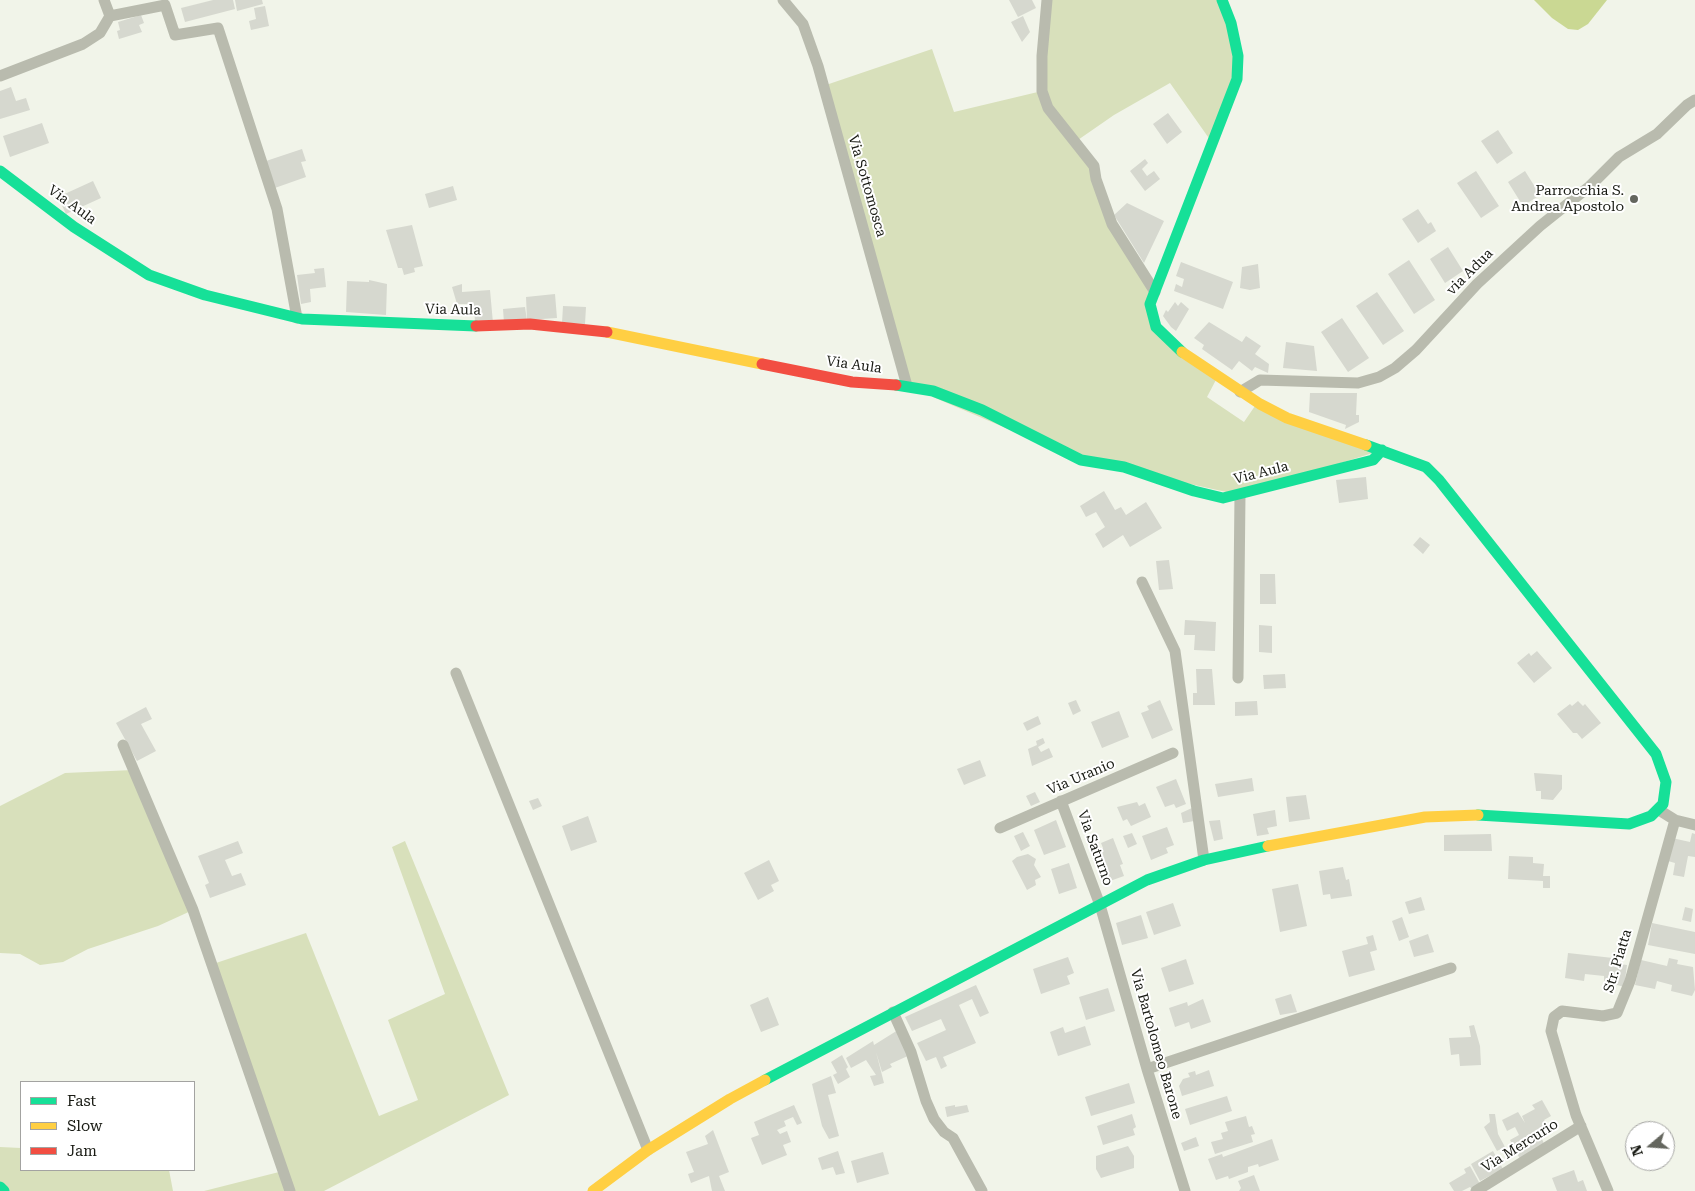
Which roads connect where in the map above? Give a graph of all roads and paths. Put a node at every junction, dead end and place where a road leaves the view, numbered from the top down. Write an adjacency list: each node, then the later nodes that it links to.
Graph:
1 (104, 0): 5 (street)
2 (784, 0): 11 (street, Via Sottomosca)
3 (1048, 0): 9 (street)
4 (1222, 0): 9 (main road)
5 (110, 16): 6 (street); 10 (street)
6 (0, 76)
7 (1695, 100): 12 (street, via Adua)
8 (0, 171): 10 (main road, Via Aula)
9 (1155, 292): 12 (main road)
10 (298, 318): 11 (main road, Via Aula)
11 (908, 386): 14 (main road, Via Aula)
12 (1240, 392): 13 (main road)
13 (1382, 450): 14 (main road, Via Aula); 21 (main road)
14 (1240, 495): 17 (street)
15 (1142, 582): 25 (street)
16 (456, 673): 31 (street)
17 (1238, 678)
18 (123, 745): 34 (street)
19 (1173, 753): 20 (street, Via Uranio)
20 (1062, 802): 24 (street, Via Uranio); 26 (street, Via Saturno)
21 (1659, 810): 22 (street); 25 (main road)
22 (1675, 820): 23 (street); 30 (street, Str. Piatta)
23 (1695, 825)
24 (1000, 828)
25 (1204, 860): 26 (main road)
26 (1100, 905): 28 (main road); 29 (street, Via Bartolomeo Barone)
27 (1451, 968): 29 (street)
28 (893, 1012): 31 (main road); 36 (street)
29 (1147, 1069): 37 (street, Via Bartolomeo Barone)
30 (1581, 1126): 38 (street, Via Mercurio); 39 (street, Str. Piatta)
31 (648, 1150): 35 (main road)
32 (0, 1187): 33 (main road)
33 (4, 1191)
34 (290, 1191)
35 (593, 1191)
36 (982, 1191)
37 (1185, 1191)
38 (1476, 1191)
39 (1608, 1191)

